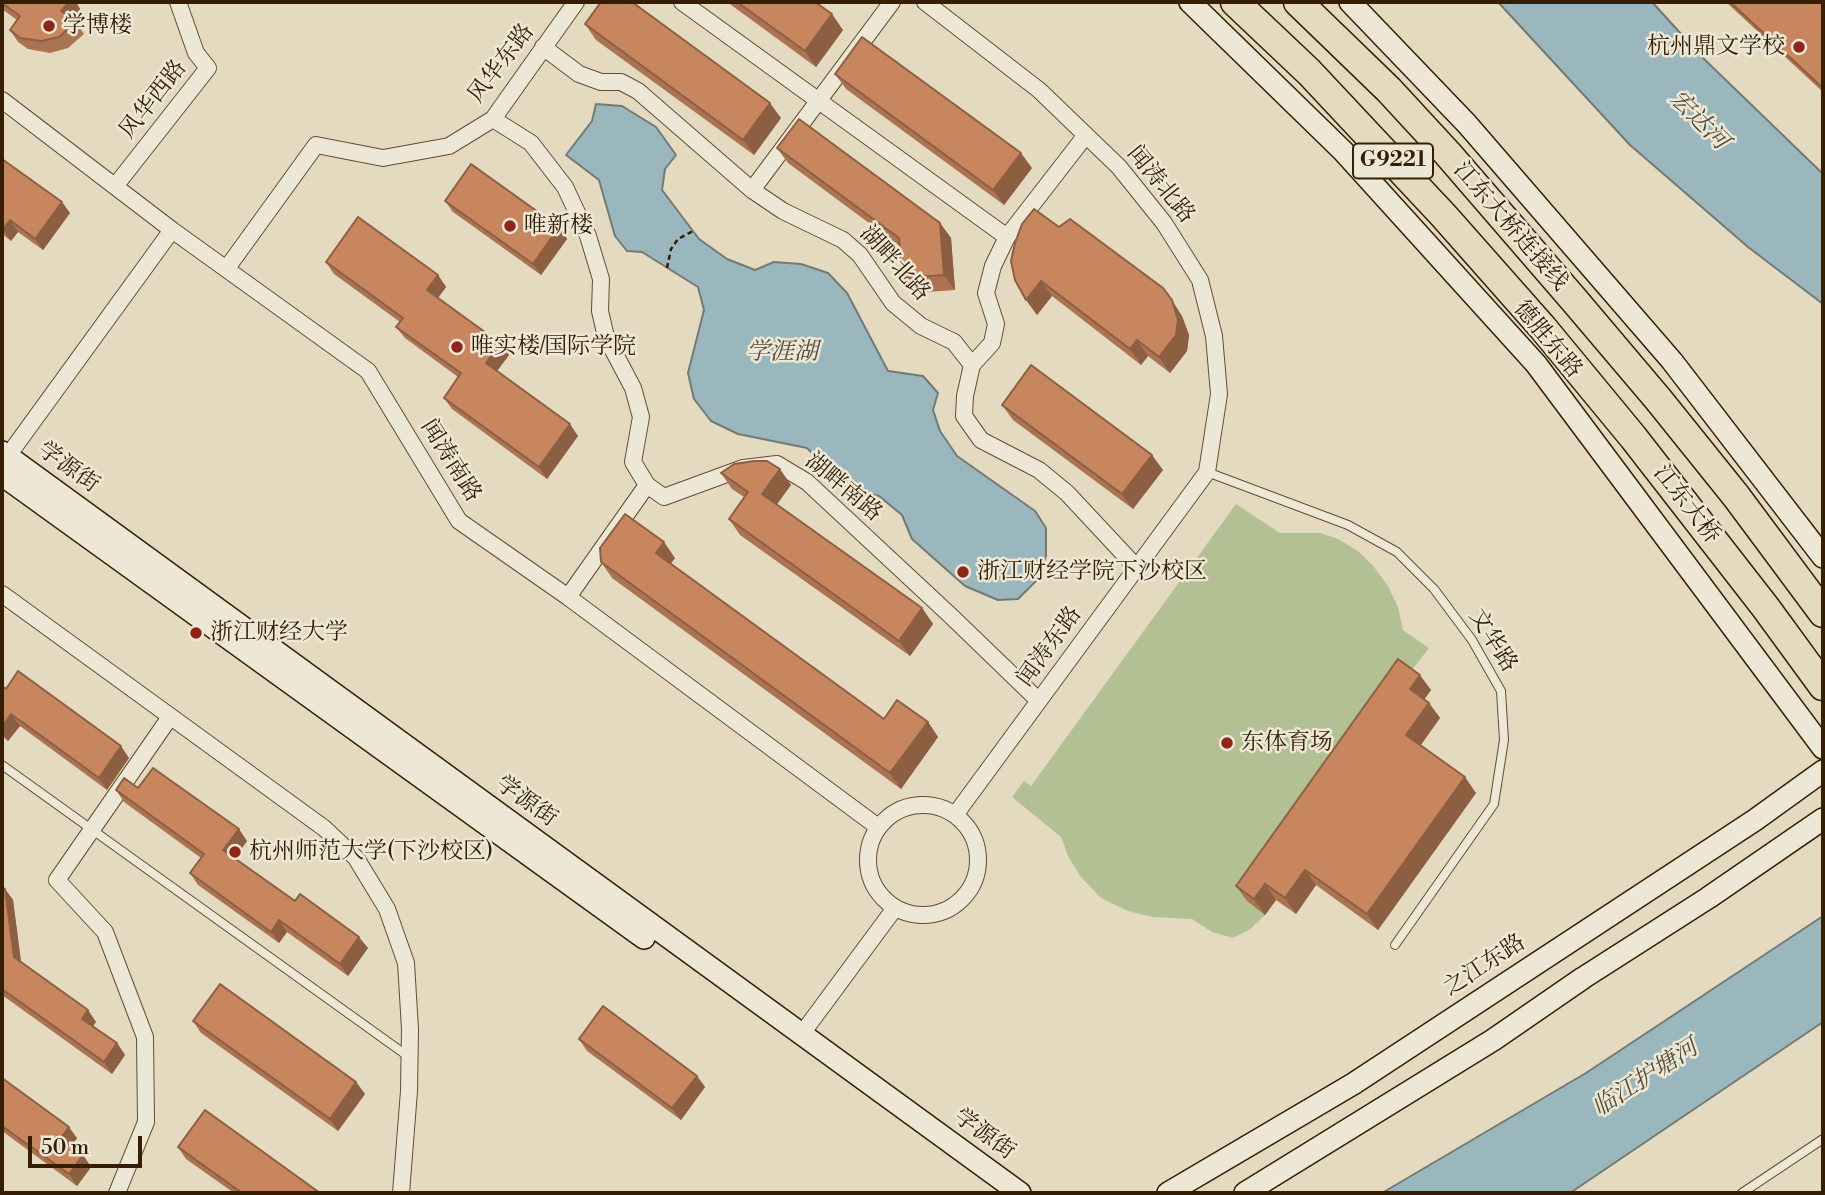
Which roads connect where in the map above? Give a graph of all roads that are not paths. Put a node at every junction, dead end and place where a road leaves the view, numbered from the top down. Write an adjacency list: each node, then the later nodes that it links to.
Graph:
1 (177, 2): 15 (street, 风华西路)
2 (682, 2): 12 (street)
3 (892, 2): 12 (street)
4 (925, 2): 14 (street, 闻涛北路)
5 (1191, 2): 34 (main road, 德胜东路)
6 (1235, 2): 21 (highway, 江东大桥连接线 / G9221)
7 (1298, 2): 20 (highway, 江东大桥连接线 / G9221)
8 (1350, 2): 26 (main road)
9 (569, 4): 10 (street, 风华东路)
10 (543, 47): 13 (street, 风华东路); 16 (street, 湖畔北路)
11 (2, 100): 15 (street, 闻涛南路)
12 (819, 101): 16 (street); 18 (street)
13 (493, 119): 19 (street, 风华东路); 25 (street)
14 (1086, 135): 18 (street); 24 (street, 闻涛北路)
15 (116, 185): 17 (street, 闻涛南路)
16 (752, 190): 22 (street, 湖畔北路)
17 (172, 230): 19 (street, 闻涛南路); 23 (street)
18 (1007, 237): 22 (street)
19 (227, 268): 29 (street, 闻涛南路)
20 (1575, 302): 30 (highway, 江东大桥)
21 (1543, 328): 31 (highway, 江东大桥)
22 (972, 365): 27 (street)
23 (3, 462): 43 (main road, 学源街); 48 (main road)
24 (1207, 472): 27 (street, 闻涛东路); 42 (lane, 文华路)
25 (647, 485): 29 (street); 32 (street, 湖畔南路)
26 (1823, 557)
27 (1137, 568): 32 (street, 闻涛东路)
28 (2, 594): 33 (street)
29 (568, 597): 39 (street, 闻涛南路)
30 (1823, 613)
31 (1823, 686)
32 (1039, 701): 37 (street, 闻涛东路)
33 (170, 718): 40 (street); 44 (street)
34 (1823, 748)
35 (2, 765): 40 (lane)
36 (1823, 771): 50 (main road, 之江东路)
37 (955, 815): 39 (street); 41 (street)
38 (1823, 819): 51 (main road)
39 (878, 827): 41 (street)
40 (92, 831): 44 (lane); 46 (street)
41 (895, 908): 43 (street)
42 (1395, 945)
43 (802, 1035): 49 (main road, 学源街)
44 (410, 1058): 47 (street)
45 (1823, 1139): 52 (lane)
46 (117, 1193)
47 (401, 1193)
48 (998, 1193)
49 (1020, 1193)
50 (1168, 1193)
51 (1245, 1193)
52 (1742, 1193)

